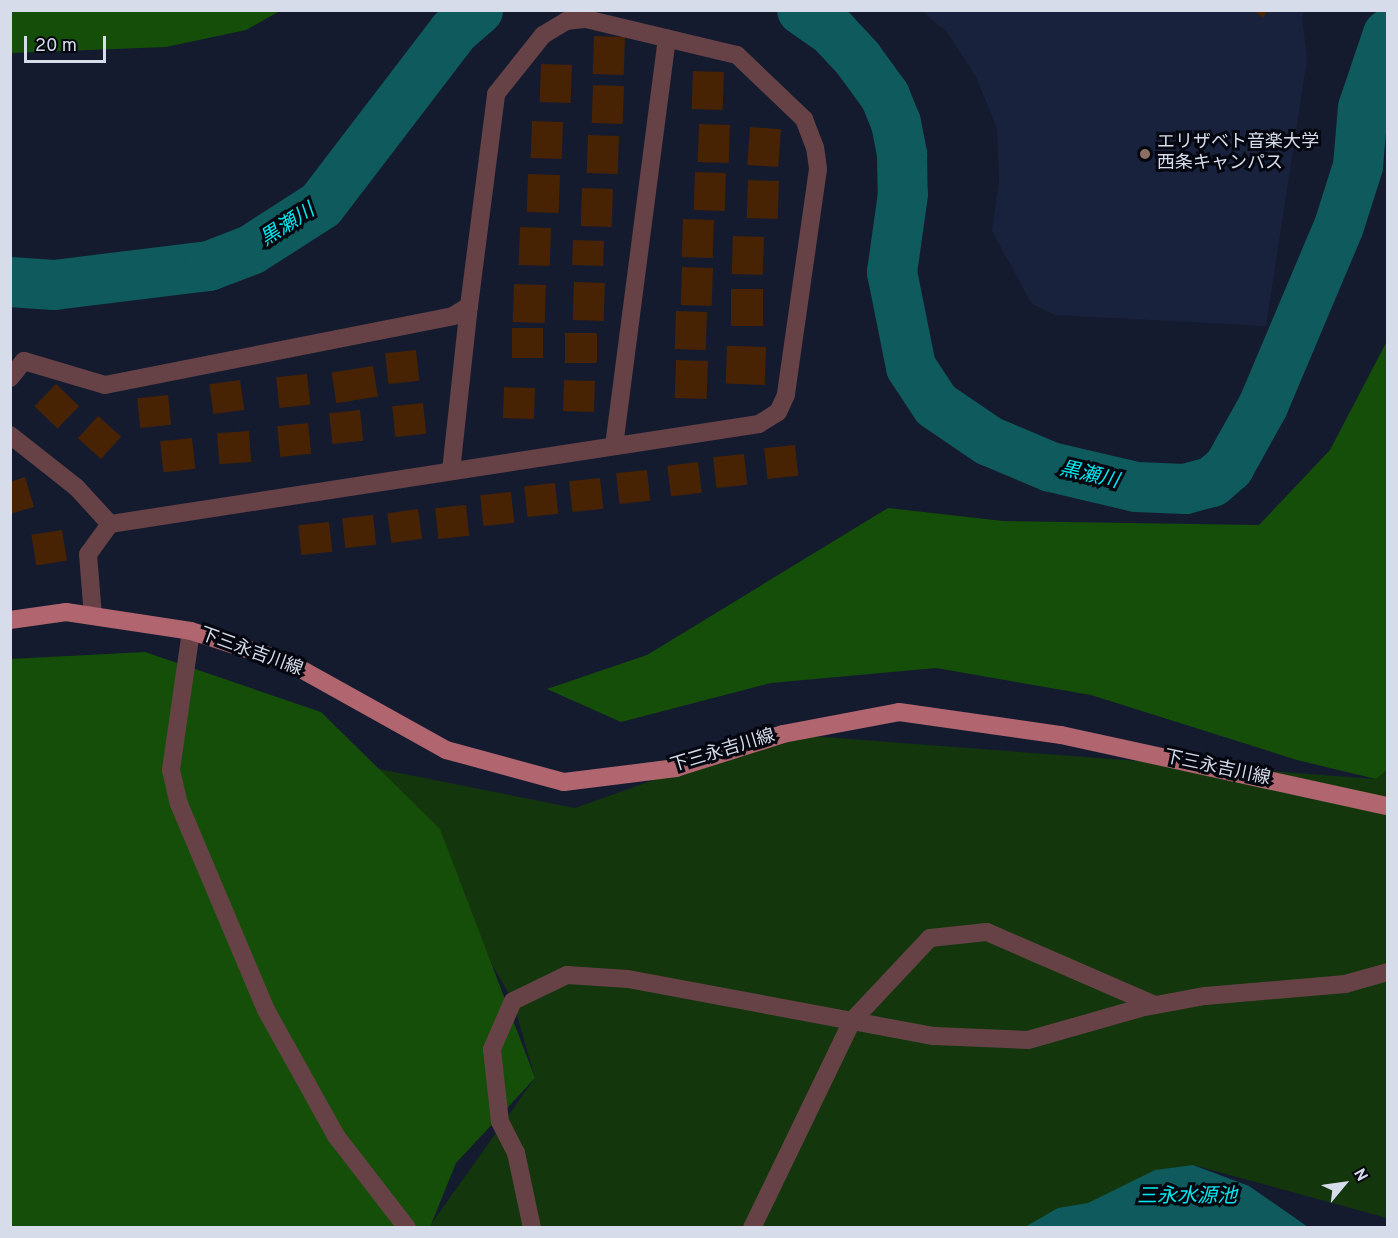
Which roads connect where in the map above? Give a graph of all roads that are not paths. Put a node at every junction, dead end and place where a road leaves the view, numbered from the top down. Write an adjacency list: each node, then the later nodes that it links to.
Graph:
1 (667, 38): 2 (street); 5 (street); 5 (street)
2 (469, 306): 3 (street); 6 (street)
3 (10, 378)
4 (10, 435): 7 (street)
5 (614, 446): 6 (street)
6 (451, 471): 7 (street)
7 (110, 524): 8 (street)
8 (93, 616): 9 (main road, 下三永吉川線); 10 (main road, 下三永吉川線)
9 (10, 620)
10 (191, 631): 11 (main road, 下三永吉川線); 15 (street)
11 (1388, 806)
12 (1388, 972): 13 (street)
13 (1155, 1005): 14 (street); 14 (street)
14 (852, 1021): 16 (street); 17 (street)
15 (406, 1227)
16 (532, 1227)
17 (752, 1227)

